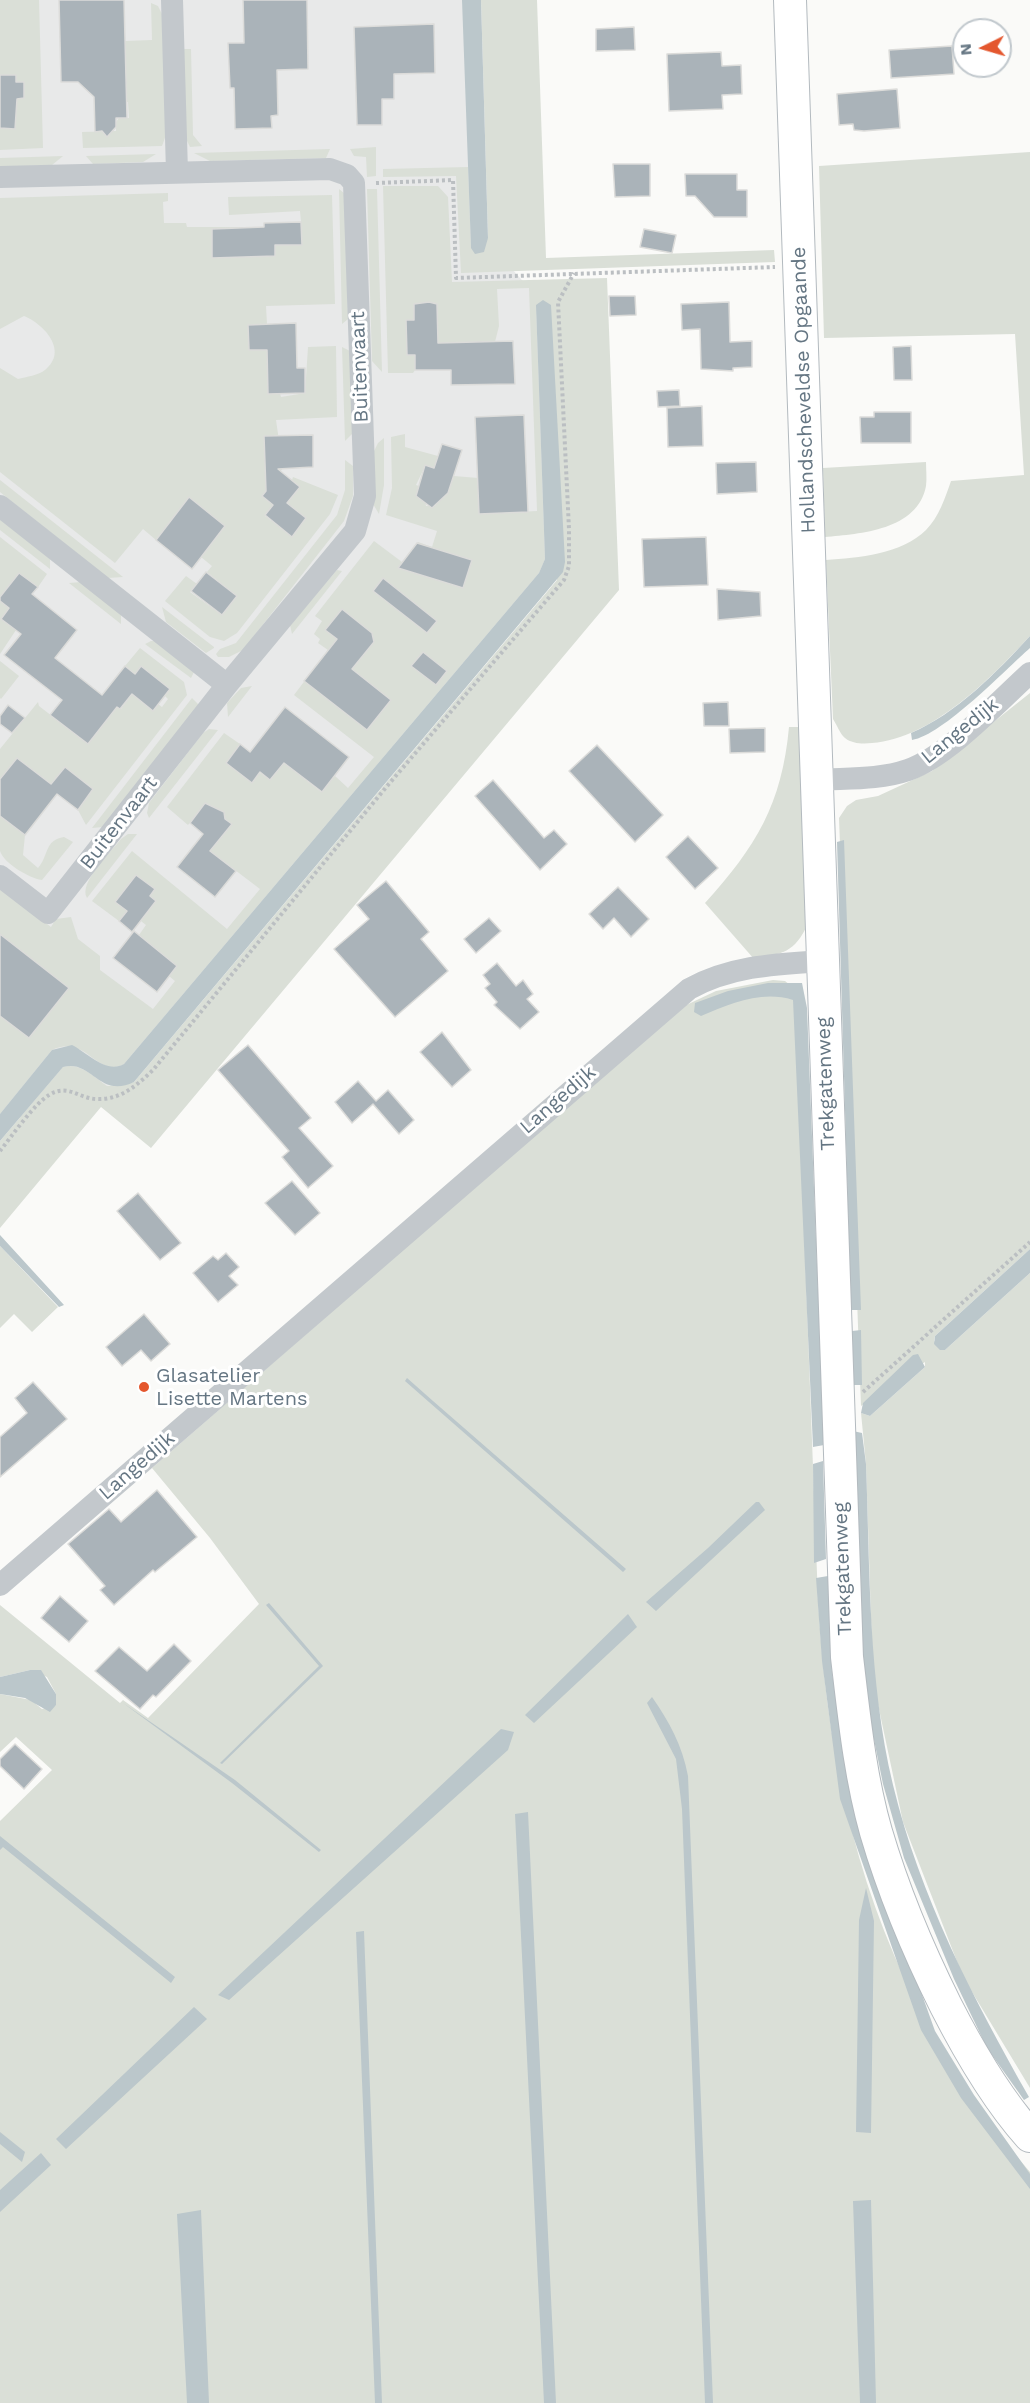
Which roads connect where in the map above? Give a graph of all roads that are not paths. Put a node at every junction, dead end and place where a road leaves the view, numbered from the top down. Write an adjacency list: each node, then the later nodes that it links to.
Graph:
1 (172, 0): 3 (street)
2 (790, 0): 8 (street, Hollandscheveldse Opgaande)
3 (177, 172): 4 (street); 7 (street, Buitenvaart)
4 (0, 177)
5 (0, 506): 7 (street)
6 (1030, 673): 8 (street, Langedijk)
7 (226, 685): 9 (street, Buitenvaart)
8 (817, 780): 10 (street)
9 (0, 876)
10 (822, 961): 11 (street, Langedijk); 12 (street, Trekgatenweg)
11 (0, 1585)
12 (1030, 2136)

